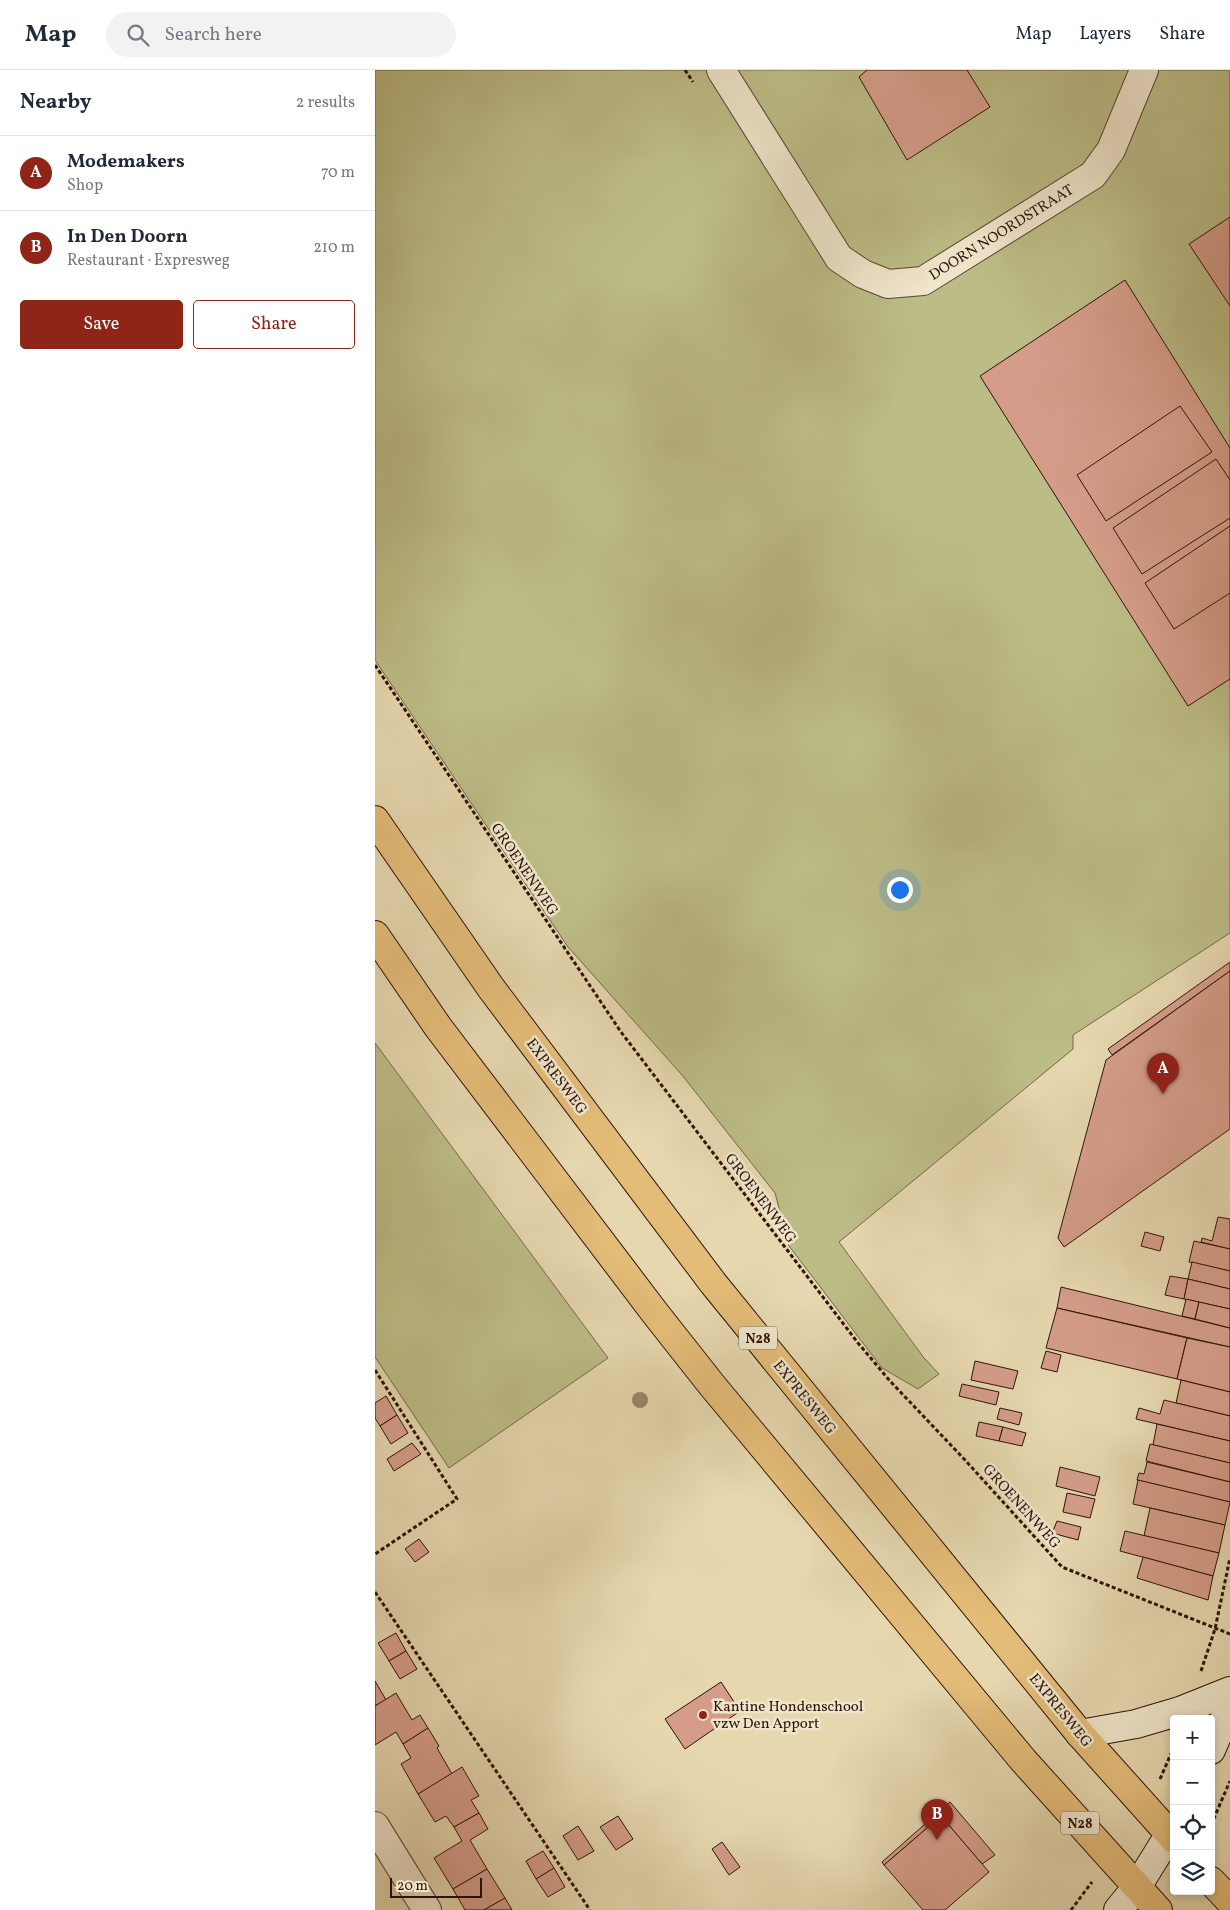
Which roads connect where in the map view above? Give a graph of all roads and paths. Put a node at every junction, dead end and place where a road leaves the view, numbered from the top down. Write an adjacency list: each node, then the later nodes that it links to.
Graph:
1 (685, 70): 4 (path)
2 (721, 70): 3 (street, DOORN NOORDSTRAAT)
3 (1143, 70)
4 (695, 87)
5 (375, 665): 12 (path, GROENENWEG)
6 (375, 820): 17 (highway, EXPRESWEG / N28)
7 (375, 935): 25 (highway, N28)
8 (375, 1370): 9 (path)
9 (375, 1554)
10 (1230, 1558): 12 (path)
11 (375, 1592): 28 (path)
12 (1215, 1629): 13 (path, GROENENWEG); 16 (path)
13 (1230, 1634)
14 (1230, 1691): 16 (street)
15 (1230, 1706): 18 (street)
16 (1189, 1707): 17 (street)
17 (1080, 1734): 22 (highway, EXPRESWEG / N28)
18 (1215, 1741)
19 (1230, 1781): 20 (path)
20 (1215, 1816)
21 (375, 1826): 27 (street)
22 (1170, 1831)
23 (1170, 1838): 25 (street)
24 (1215, 1885): 26 (highway)
25 (1137, 1887): 29 (street); 30 (highway, N28)
26 (1230, 1901)
27 (427, 1910)
28 (591, 1910)
29 (1119, 1910)
30 (1158, 1910)

